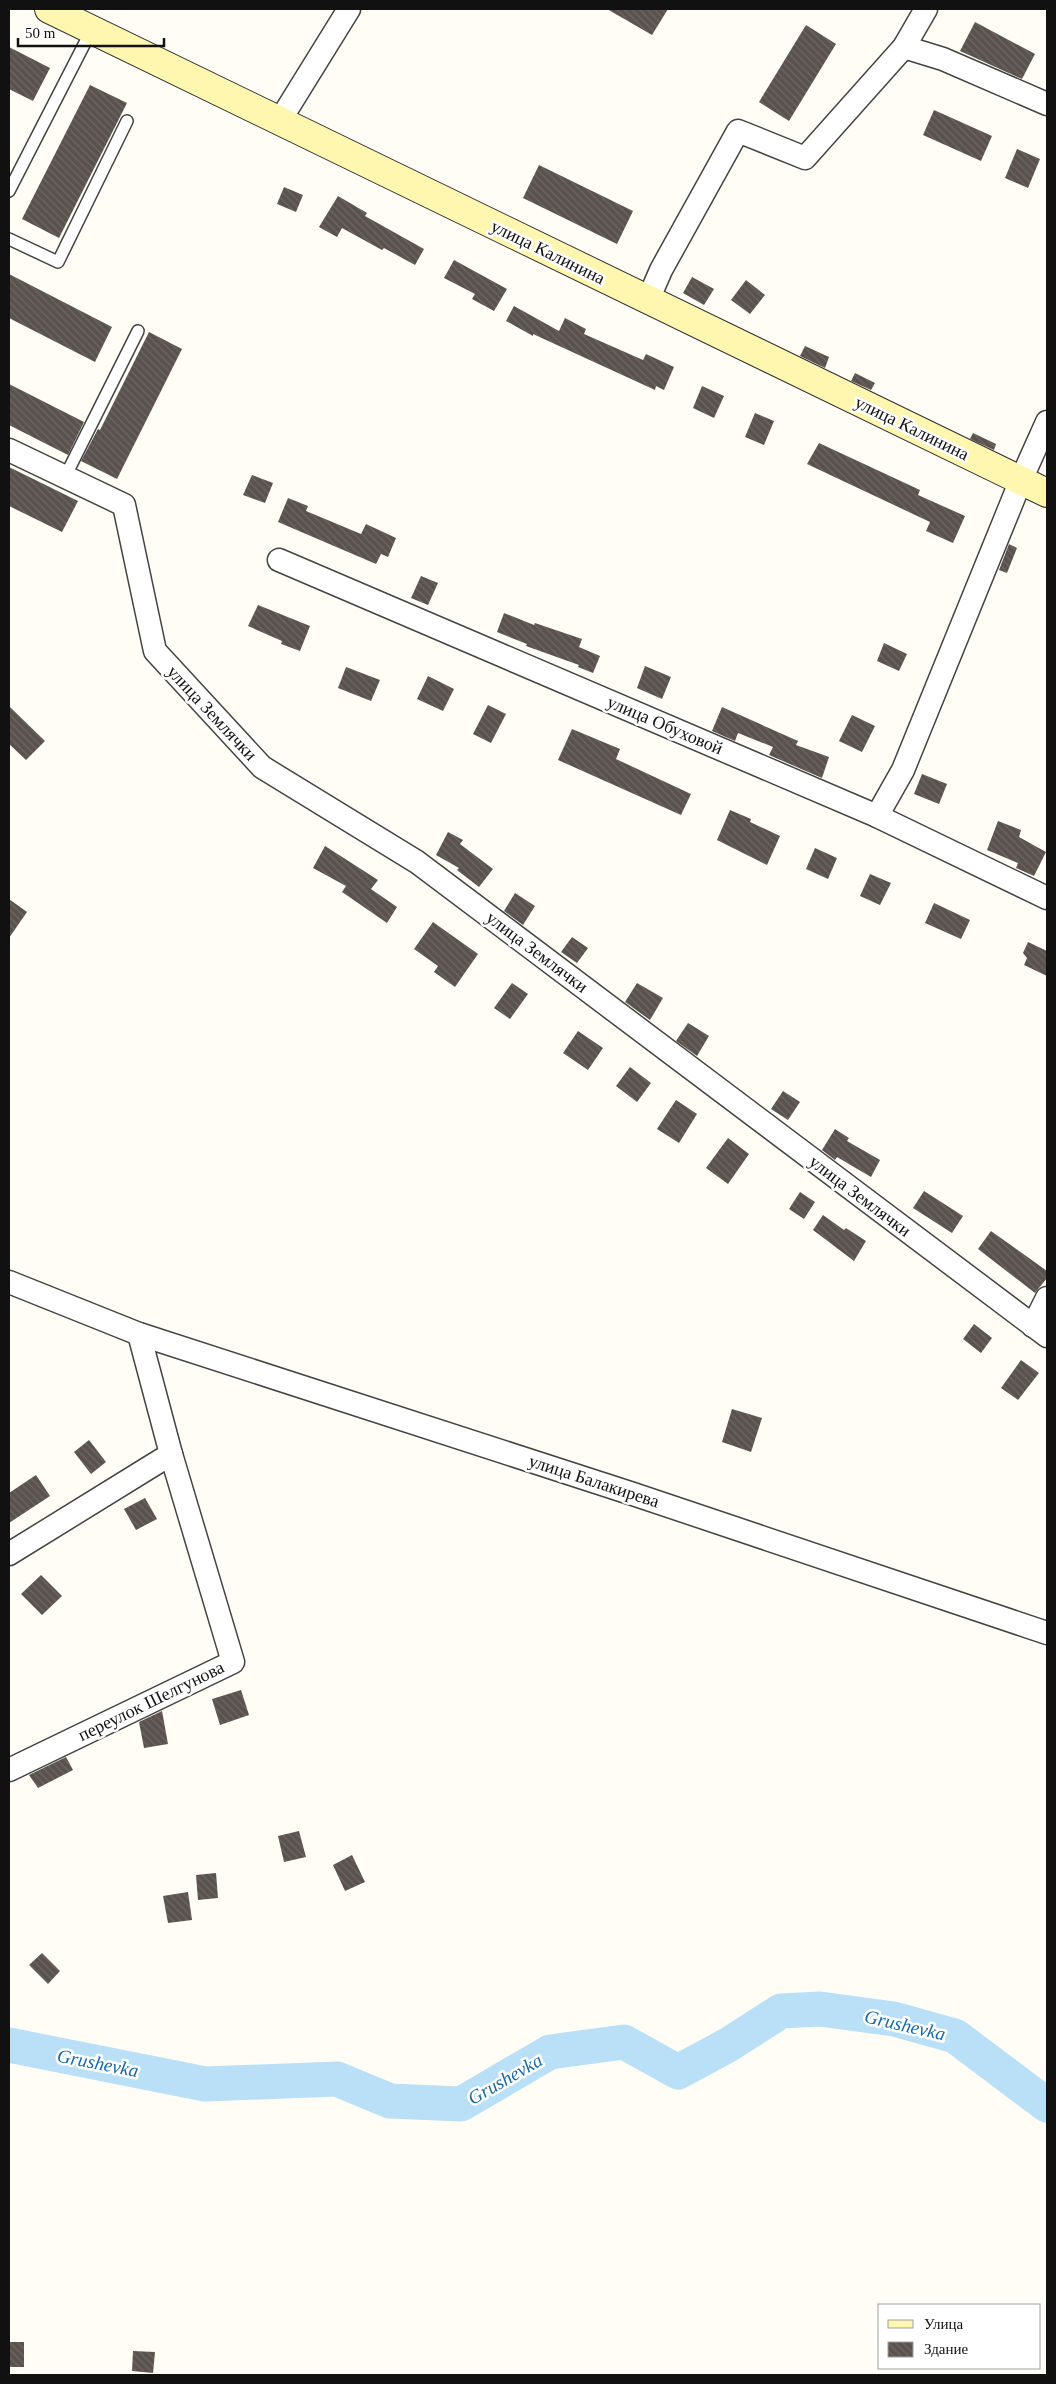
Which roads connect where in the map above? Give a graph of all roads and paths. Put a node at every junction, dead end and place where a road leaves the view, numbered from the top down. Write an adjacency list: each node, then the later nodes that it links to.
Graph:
1 (49, 9): 4 (street, улица Калинина)
2 (349, 9): 8 (street)
3 (926, 9): 5 (street)
4 (91, 31): 8 (street, улица Калинина); 9 (lane)
5 (904, 47): 6 (street); 11 (street)
6 (1047, 104)
7 (127, 121): 10 (lane)
8 (279, 122): 11 (street, улица Калинина)
9 (9, 191)
10 (9, 239)
11 (648, 300): 16 (street, улица Калинина)
12 (138, 330): 15 (lane)
13 (1047, 422): 16 (street)
14 (9, 450): 15 (street)
15 (65, 476): 23 (street, улица Землячки)
16 (1021, 480): 17 (street, улица Калинина); 19 (street)
17 (1047, 493)
18 (280, 560): 19 (street, улица Обуховой)
19 (877, 816): 20 (street, улица Обуховой)
20 (1047, 898)
21 (9, 1282): 24 (street, улица Балакирева)
22 (1047, 1298): 23 (street)
23 (1040, 1331)
24 (140, 1334): 25 (street); 27 (street, улица Балакирева)
25 (171, 1454): 26 (street); 28 (street, переулок Шелгунова)
26 (9, 1554)
27 (1047, 1632)
28 (9, 1770)

